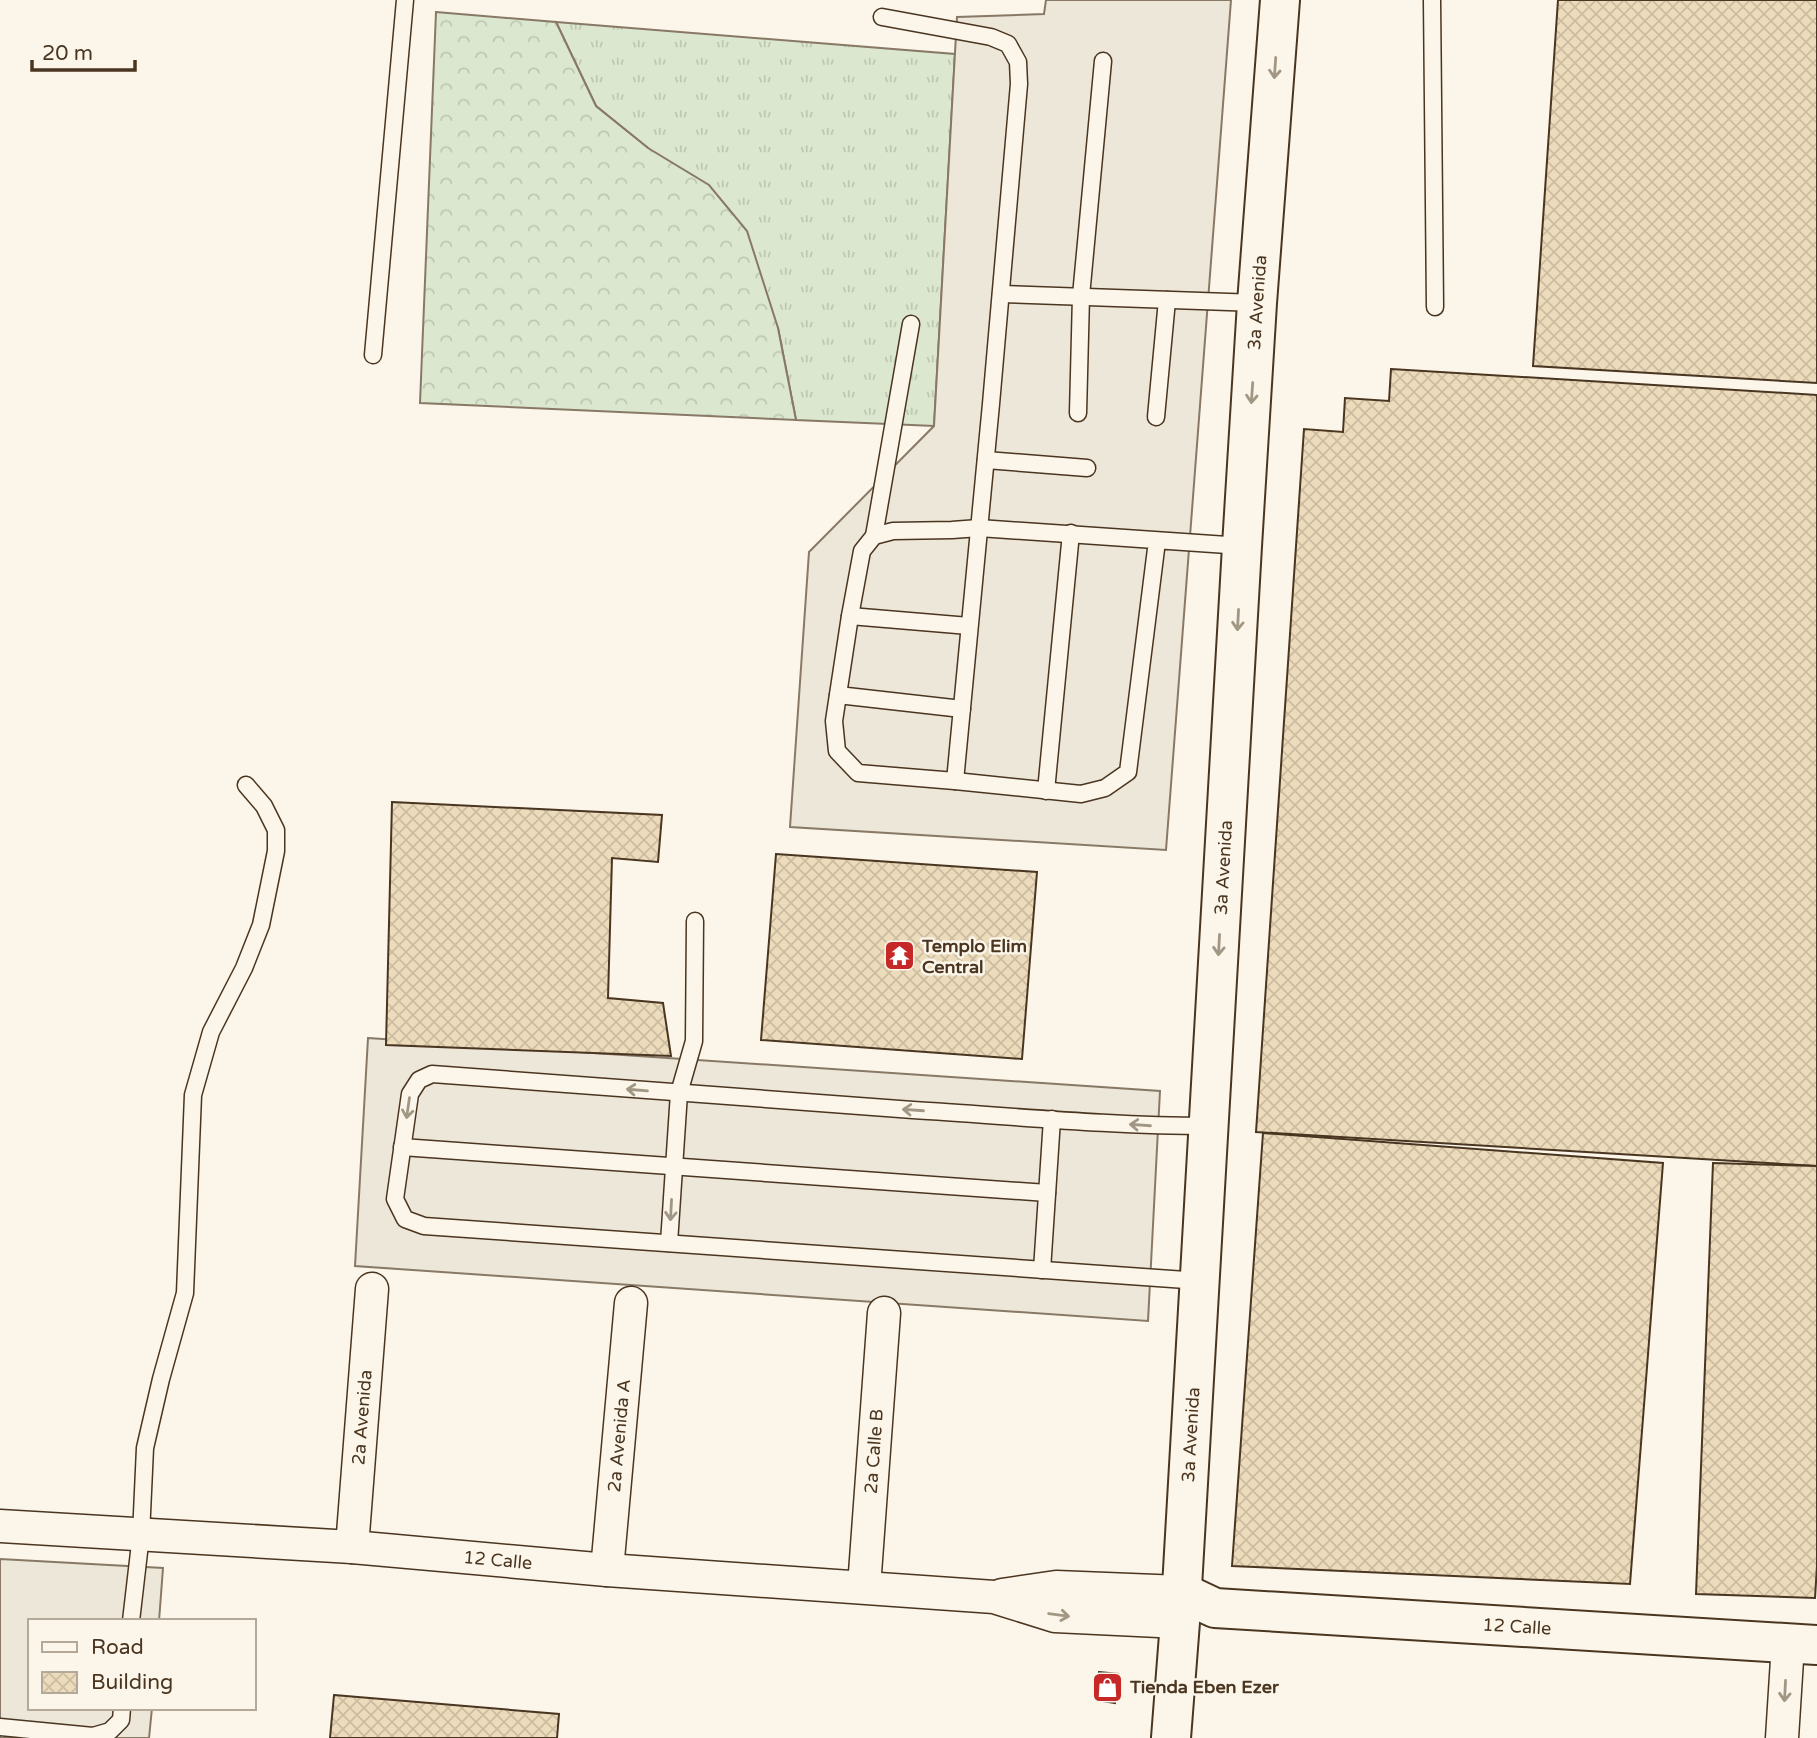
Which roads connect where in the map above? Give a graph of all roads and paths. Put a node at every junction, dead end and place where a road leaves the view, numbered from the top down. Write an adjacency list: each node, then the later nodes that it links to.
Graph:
1 (405, 0): 12 (lane)
2 (1432, 0): 10 (lane)
3 (1284, 3): 9 (main road, 3a Avenida, one-way to 9)
4 (882, 17): 6 (lane)
5 (1102, 61): 7 (lane)
6 (1001, 294): 7 (lane); 15 (lane)
7 (1081, 296): 8 (lane); 13 (lane)
8 (1167, 300): 9 (lane); 14 (lane)
9 (1257, 303): 21 (main road, 3a Avenida, one-way to 21)
10 (1435, 307)
11 (911, 324): 19 (lane)
12 (373, 355)
13 (1078, 413)
14 (1156, 417)
15 (986, 460): 16 (lane); 17 (lane)
16 (1087, 468)
17 (979, 528): 18 (lane); 19 (lane); 23 (lane)
18 (1071, 533): 20 (lane); 28 (lane)
19 (874, 536): 22 (lane)
20 (1157, 541): 21 (lane); 28 (lane)
21 (1242, 546): 32 (main road, 3a Avenida, one-way to 32)
22 (850, 616): 23 (lane); 24 (lane)
23 (970, 626): 25 (lane)
24 (838, 695): 25 (lane); 26 (lane)
25 (962, 709): 26 (lane)
26 (955, 781): 28 (lane)
27 (246, 785): 43 (lane)
28 (1046, 791)
29 (695, 921): 30 (lane)
30 (679, 1093): 31 (lane, one-way to 30); 33 (lane, one-way to 33); 34 (lane)
31 (1052, 1119): 32 (lane, one-way to 31); 35 (lane)
32 (1208, 1126): 38 (main road, 3a Avenida)
33 (402, 1147): 34 (lane); 36 (lane)
34 (674, 1166): 35 (lane); 36 (lane, one-way to 36)
35 (1048, 1193): 37 (lane)
36 (669, 1243): 37 (lane)
37 (1042, 1270): 38 (lane)
38 (1200, 1281): 47 (main road, 3a Avenida)
39 (372, 1289): 44 (street, 2a Avenida)
40 (631, 1303): 45 (street, 2a Avenida A)
41 (884, 1314): 46 (street, 2a Calle B)
42 (0, 1526): 43 (street, 12 Calle)
43 (141, 1535): 44 (street, 12 Calle); 48 (lane)
44 (352, 1547): 45 (street, 12 Calle)
45 (607, 1570): 46 (street, 12 Calle)
46 (864, 1587): 47 (street, 12 Calle)
47 (1181, 1607): 49 (main road, 12 Calle); 52 (main road, 3a Avenida)
48 (131, 1619)
49 (1802, 1645): 53 (street, one-way to 53)
50 (122, 1710): 51 (lane)
51 (0, 1727)
52 (1171, 1738)
53 (1782, 1738)

